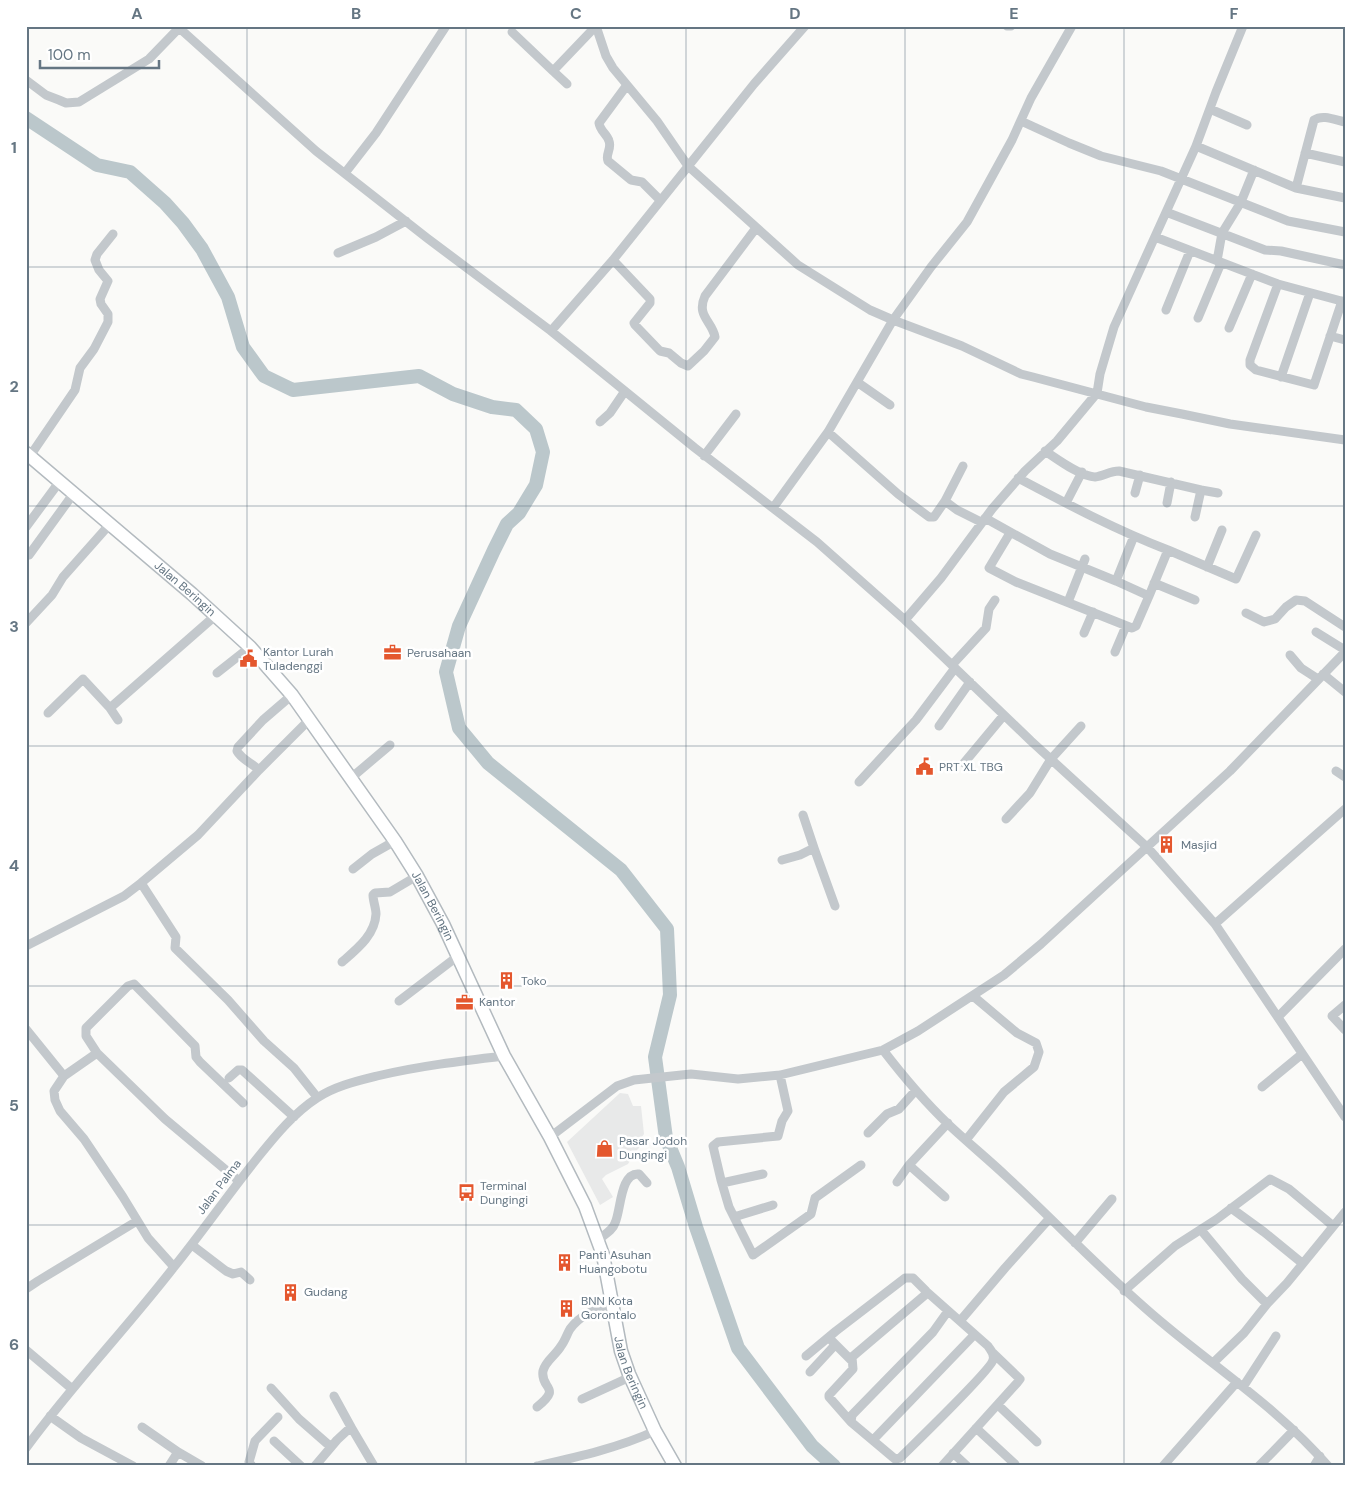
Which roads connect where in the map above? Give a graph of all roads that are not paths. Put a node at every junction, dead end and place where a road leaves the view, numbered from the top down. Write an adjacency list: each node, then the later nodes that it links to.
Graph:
1 (446, 26): 24 (street)
2 (596, 26): 11 (street); 14 (street)
3 (805, 26): 22 (street)
4 (1007, 26): 5 (street)
5 (1011, 26)
6 (1072, 26): 16 (street)
7 (1243, 26): 15 (street)
8 (1247, 26): 19 (street)
9 (181, 28): 12 (street); 24 (street)
10 (512, 32): 11 (street)
11 (553, 71): 13 (street)
12 (26, 80)
13 (567, 84)
14 (627, 85): 22 (street); 28 (street)
15 (1210, 109): 18 (street); 19 (street)
16 (1021, 121): 25 (street); 48 (street)
17 (1345, 122): 20 (street)
18 (1247, 125)
19 (1196, 146): 23 (street); 25 (street)
20 (1306, 153): 21 (street); 26 (street)
21 (1345, 162)
22 (688, 166): 28 (street); 32 (street)
23 (1254, 170): 26 (street); 29 (street)
24 (345, 173): 31 (street)
25 (1180, 179): 29 (street); 30 (street)
26 (1296, 188): 27 (street)
27 (1345, 198)
28 (660, 200): 39 (street)
29 (1241, 202): 33 (street); 35 (street)
30 (1166, 212): 35 (street); 36 (street)
31 (406, 221): 38 (street); 50 (street)
32 (756, 228): 39 (street); 48 (street)
33 (1345, 232)
34 (113, 234): 63 (street)
35 (1225, 234): 40 (street); 41 (street)
36 (1155, 237): 37 (street); 56 (street)
37 (1190, 251): 40 (street); 46 (street)
38 (338, 253)
39 (613, 260): 50 (street)
40 (1219, 262): 42 (street); 47 (street)
41 (1345, 265)
42 (1252, 274): 43 (street); 49 (street)
43 (1278, 284): 44 (street); 53 (street)
44 (1310, 293): 45 (street); 53 (street)
45 (1343, 301): 51 (street)
46 (1165, 308)
47 (1198, 315)
48 (893, 320): 54 (street); 56 (street)
49 (1228, 326)
50 (551, 331): 55 (street)
51 (1330, 336): 52 (street); 53 (street)
52 (1345, 340)
53 (1281, 377)
54 (857, 382): 57 (street); 60 (street)
55 (626, 391): 59 (street); 64 (street)
56 (1097, 393): 61 (street); 62 (street)
57 (890, 406)
58 (736, 414): 64 (street)
59 (600, 422)
60 (828, 432): 75 (street); 78 (street)
61 (1345, 440)
62 (1045, 451): 66 (street); 68 (street)
63 (28, 455): 69 (street, Jalan Beringin)
64 (704, 456): 78 (street)
65 (964, 466): 75 (street)
66 (1082, 472): 67 (street); 77 (street)
67 (1140, 476): 70 (street); 73 (street)
68 (1018, 478): 77 (street); 80 (street)
69 (60, 481): 72 (street, Jalan Beringin); 82 (street)
70 (1171, 482): 71 (street); 76 (street)
71 (1201, 490): 74 (street); 79 (street)
72 (74, 493): 81 (street, Jalan Beringin); 88 (street)
73 (1135, 493)
74 (1218, 493)
75 (945, 501): 80 (street)
76 (1167, 503)
77 (1066, 504): 86 (street)
78 (773, 508): 101 (street)
79 (1195, 517)
80 (988, 522): 84 (street); 101 (street)
81 (110, 524): 100 (street, Jalan Beringin); 102 (street)
82 (26, 527)
83 (1222, 530): 90 (street)
84 (1010, 533): 91 (street); 97 (street)
85 (1256, 535): 90 (street)
86 (1134, 536): 87 (street); 92 (street)
87 (1168, 550): 90 (street); 93 (street)
88 (30, 555)
89 (1085, 559): 91 (street)
90 (1207, 567)
91 (1081, 568): 92 (street); 97 (street)
92 (1116, 582): 94 (street)
93 (1154, 583): 94 (street); 96 (street)
94 (1149, 596): 103 (street)
95 (995, 600): 111 (street)
96 (1195, 600)
97 (1068, 602): 98 (street)
98 (1093, 612): 103 (street); 106 (street)
99 (1246, 613): 104 (street)
100 (215, 616): 107 (street, Jalan Beringin); 117 (street)
101 (904, 620): 111 (street)
102 (26, 623)
103 (1126, 626): 109 (street)
104 (1345, 627)
105 (1316, 632): 108 (street)
106 (1084, 633)
107 (250, 648): 112 (street); 116 (street, Jalan Beringin)
108 (1345, 651): 113 (street)
109 (1115, 652)
110 (1290, 655): 113 (street)
111 (953, 666): 114 (street); 131 (street)
112 (217, 673)
113 (1320, 677): 115 (street); 136 (street)
114 (970, 682): 119 (street); 122 (street)
115 (1345, 692)
116 (292, 695): 121 (street, Jalan Beringin); 127 (street)
117 (110, 708): 118 (street); 120 (street)
118 (48, 713)
119 (1004, 715): 125 (street); 126 (street)
120 (118, 720)
121 (310, 720): 127 (street); 130 (street, Jalan Beringin)
122 (939, 726)
123 (1081, 726): 125 (street)
124 (390, 745): 130 (street)
125 (1051, 759): 134 (street); 136 (street)
126 (964, 763)
127 (259, 770): 141 (street)
128 (1336, 771): 129 (street)
129 (1345, 776)
130 (351, 778): 135 (street, Jalan Beringin)
131 (859, 782)
132 (1345, 809): 143 (street)
133 (803, 815): 137 (street)
134 (1006, 819)
135 (394, 841): 139 (street); 140 (street, Jalan Beringin)
136 (1147, 847): 143 (street); 148 (street)
137 (814, 848): 138 (street); 142 (street)
138 (782, 860)
139 (353, 869)
140 (417, 876): 146 (street, Jalan Beringin); 147 (street)
141 (141, 882): 144 (street); 163 (street)
142 (835, 906)
143 (1215, 924): 151 (street)
144 (26, 946)
145 (1344, 952): 151 (street)
146 (458, 956): 149 (street); 157 (street, Jalan Beringin)
147 (342, 962)
148 (973, 996): 154 (street); 170 (street)
149 (400, 1001)
150 (1345, 1005): 153 (street)
151 (1279, 1016): 156 (street)
152 (26, 1029): 159 (street)
153 (1345, 1030)
154 (883, 1050): 158 (street); 162 (street)
155 (97, 1053): 159 (street); 164 (street); 174 (street)
156 (1302, 1054): 161 (street); 165 (street)
157 (504, 1056): 163 (street, Jalan Palma); 169 (street, Jalan Beringin)
158 (780, 1075): 169 (street); 177 (street)
159 (64, 1076): 185 (street)
160 (229, 1078): 166 (street)
161 (1262, 1088)
162 (916, 1090): 167 (street); 168 (street)
163 (317, 1098): 166 (street, Jalan Palma)
164 (243, 1103)
165 (1345, 1116)
166 (294, 1117): 174 (street, Jalan Palma)
167 (948, 1124): 170 (street); 172 (street)
168 (868, 1133)
169 (550, 1137): 188 (street, Jalan Beringin)
170 (966, 1140): 184 (street)
171 (861, 1165): 183 (street)
172 (908, 1165): 175 (street); 178 (street)
173 (763, 1174): 177 (street)
174 (239, 1182): 190 (street, Jalan Palma)
175 (897, 1182)
176 (647, 1183): 188 (street)
177 (722, 1183): 183 (street)
178 (945, 1197)
179 (1112, 1199): 189 (street)
180 (773, 1205): 183 (street)
181 (1231, 1208): 186 (street); 187 (street); 191 (street)
182 (1345, 1212): 186 (street)
183 (734, 1217)
184 (1049, 1219): 189 (street); 200 (street)
185 (137, 1221): 192 (street); 194 (street)
186 (1332, 1225): 191 (street)
187 (1201, 1230): 195 (street); 198 (street)
188 (598, 1240): 197 (street, Jalan Beringin)
189 (1075, 1243): 195 (street)
190 (192, 1245): 192 (street, Jalan Palma); 193 (street)
191 (1302, 1264): 198 (street)
192 (174, 1268): 213 (street, Jalan Palma)
193 (250, 1280)
194 (26, 1289)
195 (1124, 1291): 209 (street)
196 (927, 1292): 199 (street); 203 (street); 208 (street)
197 (613, 1303): 211 (street, Jalan Beringin); 218 (street)
198 (1268, 1304): 209 (street)
199 (948, 1311): 200 (street); 221 (street)
200 (960, 1321): 201 (street)
201 (974, 1335): 206 (street); 227 (street)
202 (1276, 1336): 212 (street)
203 (828, 1338): 204 (street); 207 (street)
204 (835, 1345): 208 (street); 210 (street)
205 (26, 1350): 213 (street)
206 (993, 1353): 217 (street); 236 (street)
207 (806, 1356)
208 (852, 1361): 221 (street)
209 (1213, 1363): 212 (street)
210 (810, 1372)
211 (630, 1377): 216 (street); 226 (street, Jalan Beringin)
212 (1240, 1385): 225 (street); 248 (street)
213 (71, 1388): 219 (street, Jalan Palma)
214 (271, 1388): 230 (street)
215 (334, 1396): 223 (street)
216 (582, 1400)
217 (998, 1405): 224 (street); 229 (street)
218 (537, 1407)
219 (50, 1416): 231 (street, Jalan Palma); 238 (street)
220 (278, 1417): 241 (street)
221 (852, 1422): 227 (street)
222 (142, 1427): 232 (street)
223 (351, 1428): 230 (street); 235 (street)
224 (976, 1428): 233 (street); 237 (street)
225 (1294, 1430): 234 (street); 249 (street)
226 (655, 1431): 244 (street); 245 (street, Jalan Beringin)
227 (872, 1440): 236 (street)
228 (274, 1441): 242 (street)
229 (1037, 1442)
230 (331, 1447): 243 (street)
231 (26, 1448)
232 (178, 1452): 239 (street); 240 (street)
233 (953, 1453): 246 (street); 247 (street)
234 (1320, 1456): 250 (street); 251 (street)
235 (370, 1463)
236 (897, 1463)
237 (1015, 1464)
238 (133, 1466)
239 (169, 1466)
240 (202, 1466)
241 (252, 1466)
242 (301, 1466)
243 (315, 1466)
244 (537, 1466)
245 (675, 1466)
246 (942, 1466)
247 (967, 1466)
248 (1163, 1466)
249 (1259, 1466)
250 (1314, 1466)
251 (1328, 1466)

